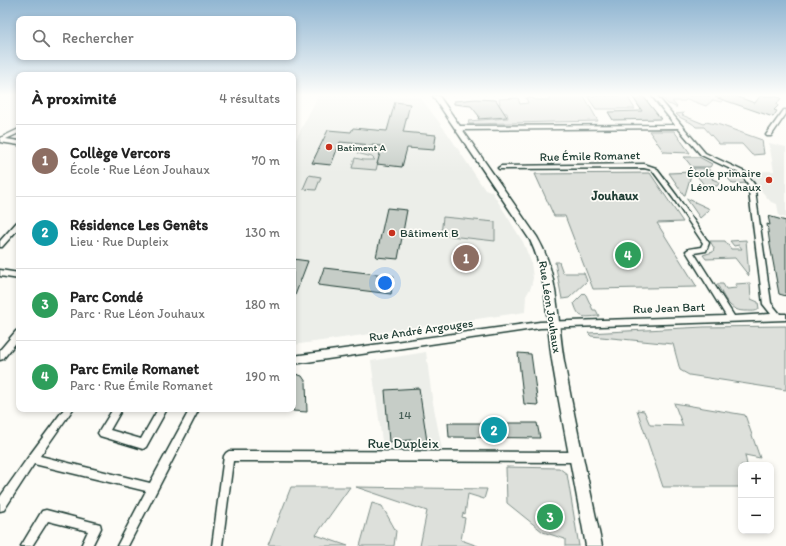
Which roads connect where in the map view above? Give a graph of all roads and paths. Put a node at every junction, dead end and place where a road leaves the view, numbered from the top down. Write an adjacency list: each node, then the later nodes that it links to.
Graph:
1 (454, 121): 5 (street, Rue Léon Jouhaux)
2 (675, 121): 4 (street)
3 (779, 121): 7 (street)
4 (679, 126): 5 (street); 15 (street)
5 (458, 128): 17 (street, Rue Léon Jouhaux)
6 (16, 132): 8 (street)
7 (769, 135)
8 (0, 140): 9 (street)
9 (16, 143)
10 (501, 168): 16 (street, Rue Émile Romanet)
11 (16, 227): 12 (street)
12 (0, 245)
13 (0, 273): 14 (street)
14 (16, 276)
15 (782, 317): 16 (street, Rue Jean Bart)
16 (731, 318): 17 (street, Rue Jean Bart)
17 (553, 324): 20 (street, Rue André Argouges); 25 (street, Rue Léon Jouhaux)
18 (16, 337): 19 (street)
19 (0, 356)
20 (296, 360)
21 (67, 412): 26 (street)
22 (116, 412): 23 (street)
23 (161, 412)
24 (193, 412): 27 (street)
25 (577, 457): 32 (street, Rue Dupleix); 33 (street, Rue Léon Jouhaux)
26 (32, 459): 27 (street); 28 (street)
27 (152, 488): 31 (street)
28 (0, 506)
29 (26, 546): 30 (street)
30 (86, 546)
31 (122, 546)
32 (217, 546)
33 (594, 546)

